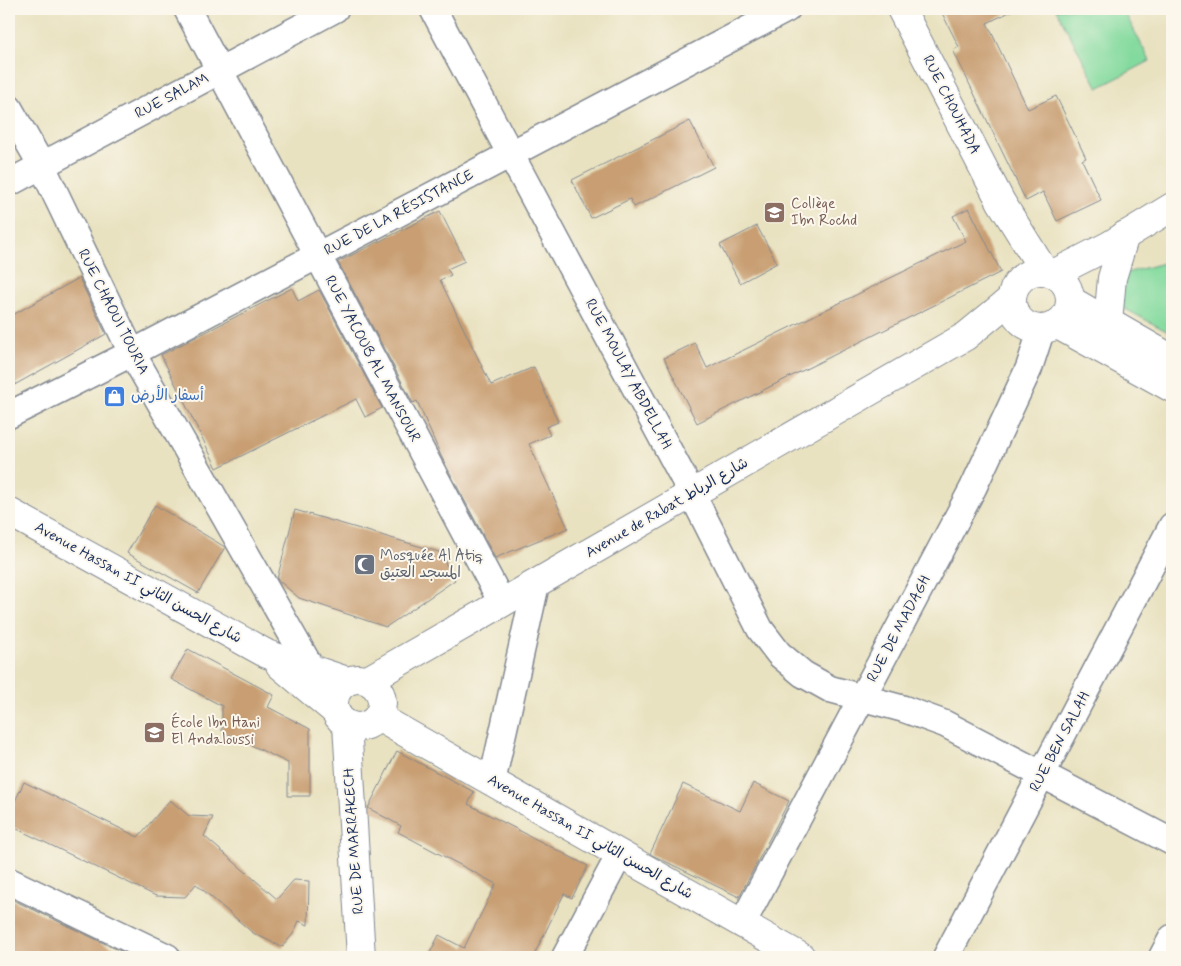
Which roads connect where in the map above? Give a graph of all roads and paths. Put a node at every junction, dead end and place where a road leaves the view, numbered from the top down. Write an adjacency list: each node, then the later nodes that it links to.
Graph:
1 (187, 9): 6 (street, RUE YACOUB AL MANSOUR)
2 (335, 9): 6 (street, RUE SALAM)
3 (433, 9): 8 (street, RUE MOULAY ABDELLAH)
4 (787, 9): 8 (street, RUE DE LA RÉSISTANCE)
5 (901, 9): 11 (street, RUE CHOUHADA)
6 (220, 71): 9 (street, RUE SALAM); 14 (street, RUE YACOUB AL MANSOUR)
7 (9, 108): 9 (street, RUE CHAOUI TOURIA)
8 (511, 155): 14 (street, RUE DE LA RÉSISTANCE); 24 (street, RUE MOULAY ABDELLAH)
9 (42, 166): 10 (street, RUE SALAM); 20 (street, RUE CHAOUI TOURIA)
10 (9, 183)
11 (1001, 202): 15 (street, RUE CHOUHADA); 16 (street, RUE CHOUHADA)
12 (1172, 207): 13 (street)
13 (1118, 240): 15 (street); 17 (street)
14 (318, 256): 20 (street, RUE DE LA RÉSISTANCE); 28 (street, RUE YACOUB AL MANSOUR)
15 (1059, 285): 16 (street); 17 (street); 18 (street)
16 (1015, 290): 18 (street); 19 (street, Avenue de Rabat شارع الرباط)
17 (1108, 322): 21 (street)
18 (1041, 325): 19 (street, Avenue de Rabat شارع الرباط); 22 (street); 32 (street, RUE DE MADAGH)
19 (966, 336): 24 (street, Avenue de Rabat شارع الرباط)
20 (132, 353): 23 (street, RUE DE LA RÉSISTANCE); 30 (street, RUE CHAOUI TOURIA)
21 (1172, 359)
22 (1172, 388)
23 (9, 415)
24 (692, 494): 27 (street, Avenue de Rabat شارع الرباط); 32 (street, RUE MOULAY ABDELLAH)
25 (9, 512): 29 (street, Avenue Hassan II شارع الحسن الثاني)
26 (1172, 526): 35 (street, RUE BEN SALAH)
27 (536, 584): 28 (street, Avenue de Rabat شارع الرباط); 36 (street)
28 (502, 603): 31 (street, Avenue de Rabat شارع الرباط)
29 (267, 654): 30 (street, Avenue Hassan II شارع الحسن الثاني); 34 (street, Avenue Hassan II شارع الحسن الثاني)
30 (312, 670): 31 (street, Avenue Hassan II شارع الحسن الثاني)
31 (358, 680): 33 (street); 34 (street)
32 (862, 698): 35 (street, RUE MOULAY ABDELLAH); 40 (street, RUE DE MADAGH)
33 (378, 717): 34 (street); 36 (street, Avenue Hassan II شارع الحسن الثاني)
34 (341, 718): 43 (street, RUE DE MARRAKECH)
35 (1043, 774): 37 (street, RUE MOULAY ABDELLAH); 46 (street, RUE BEN SALAH)
36 (492, 782): 38 (street, Avenue Hassan II شارع الحسن الثاني)
37 (1172, 842)
38 (620, 854): 40 (street, Avenue Hassan II شارع الحسن الثاني); 44 (street)
39 (9, 881): 42 (street)
40 (742, 924): 45 (street, Avenue Hassan II شارع الحسن الثاني)
41 (1172, 938): 47 (street)
42 (167, 957)
43 (361, 957)
44 (565, 957)
45 (801, 957)
46 (946, 957)
47 (1162, 957)

